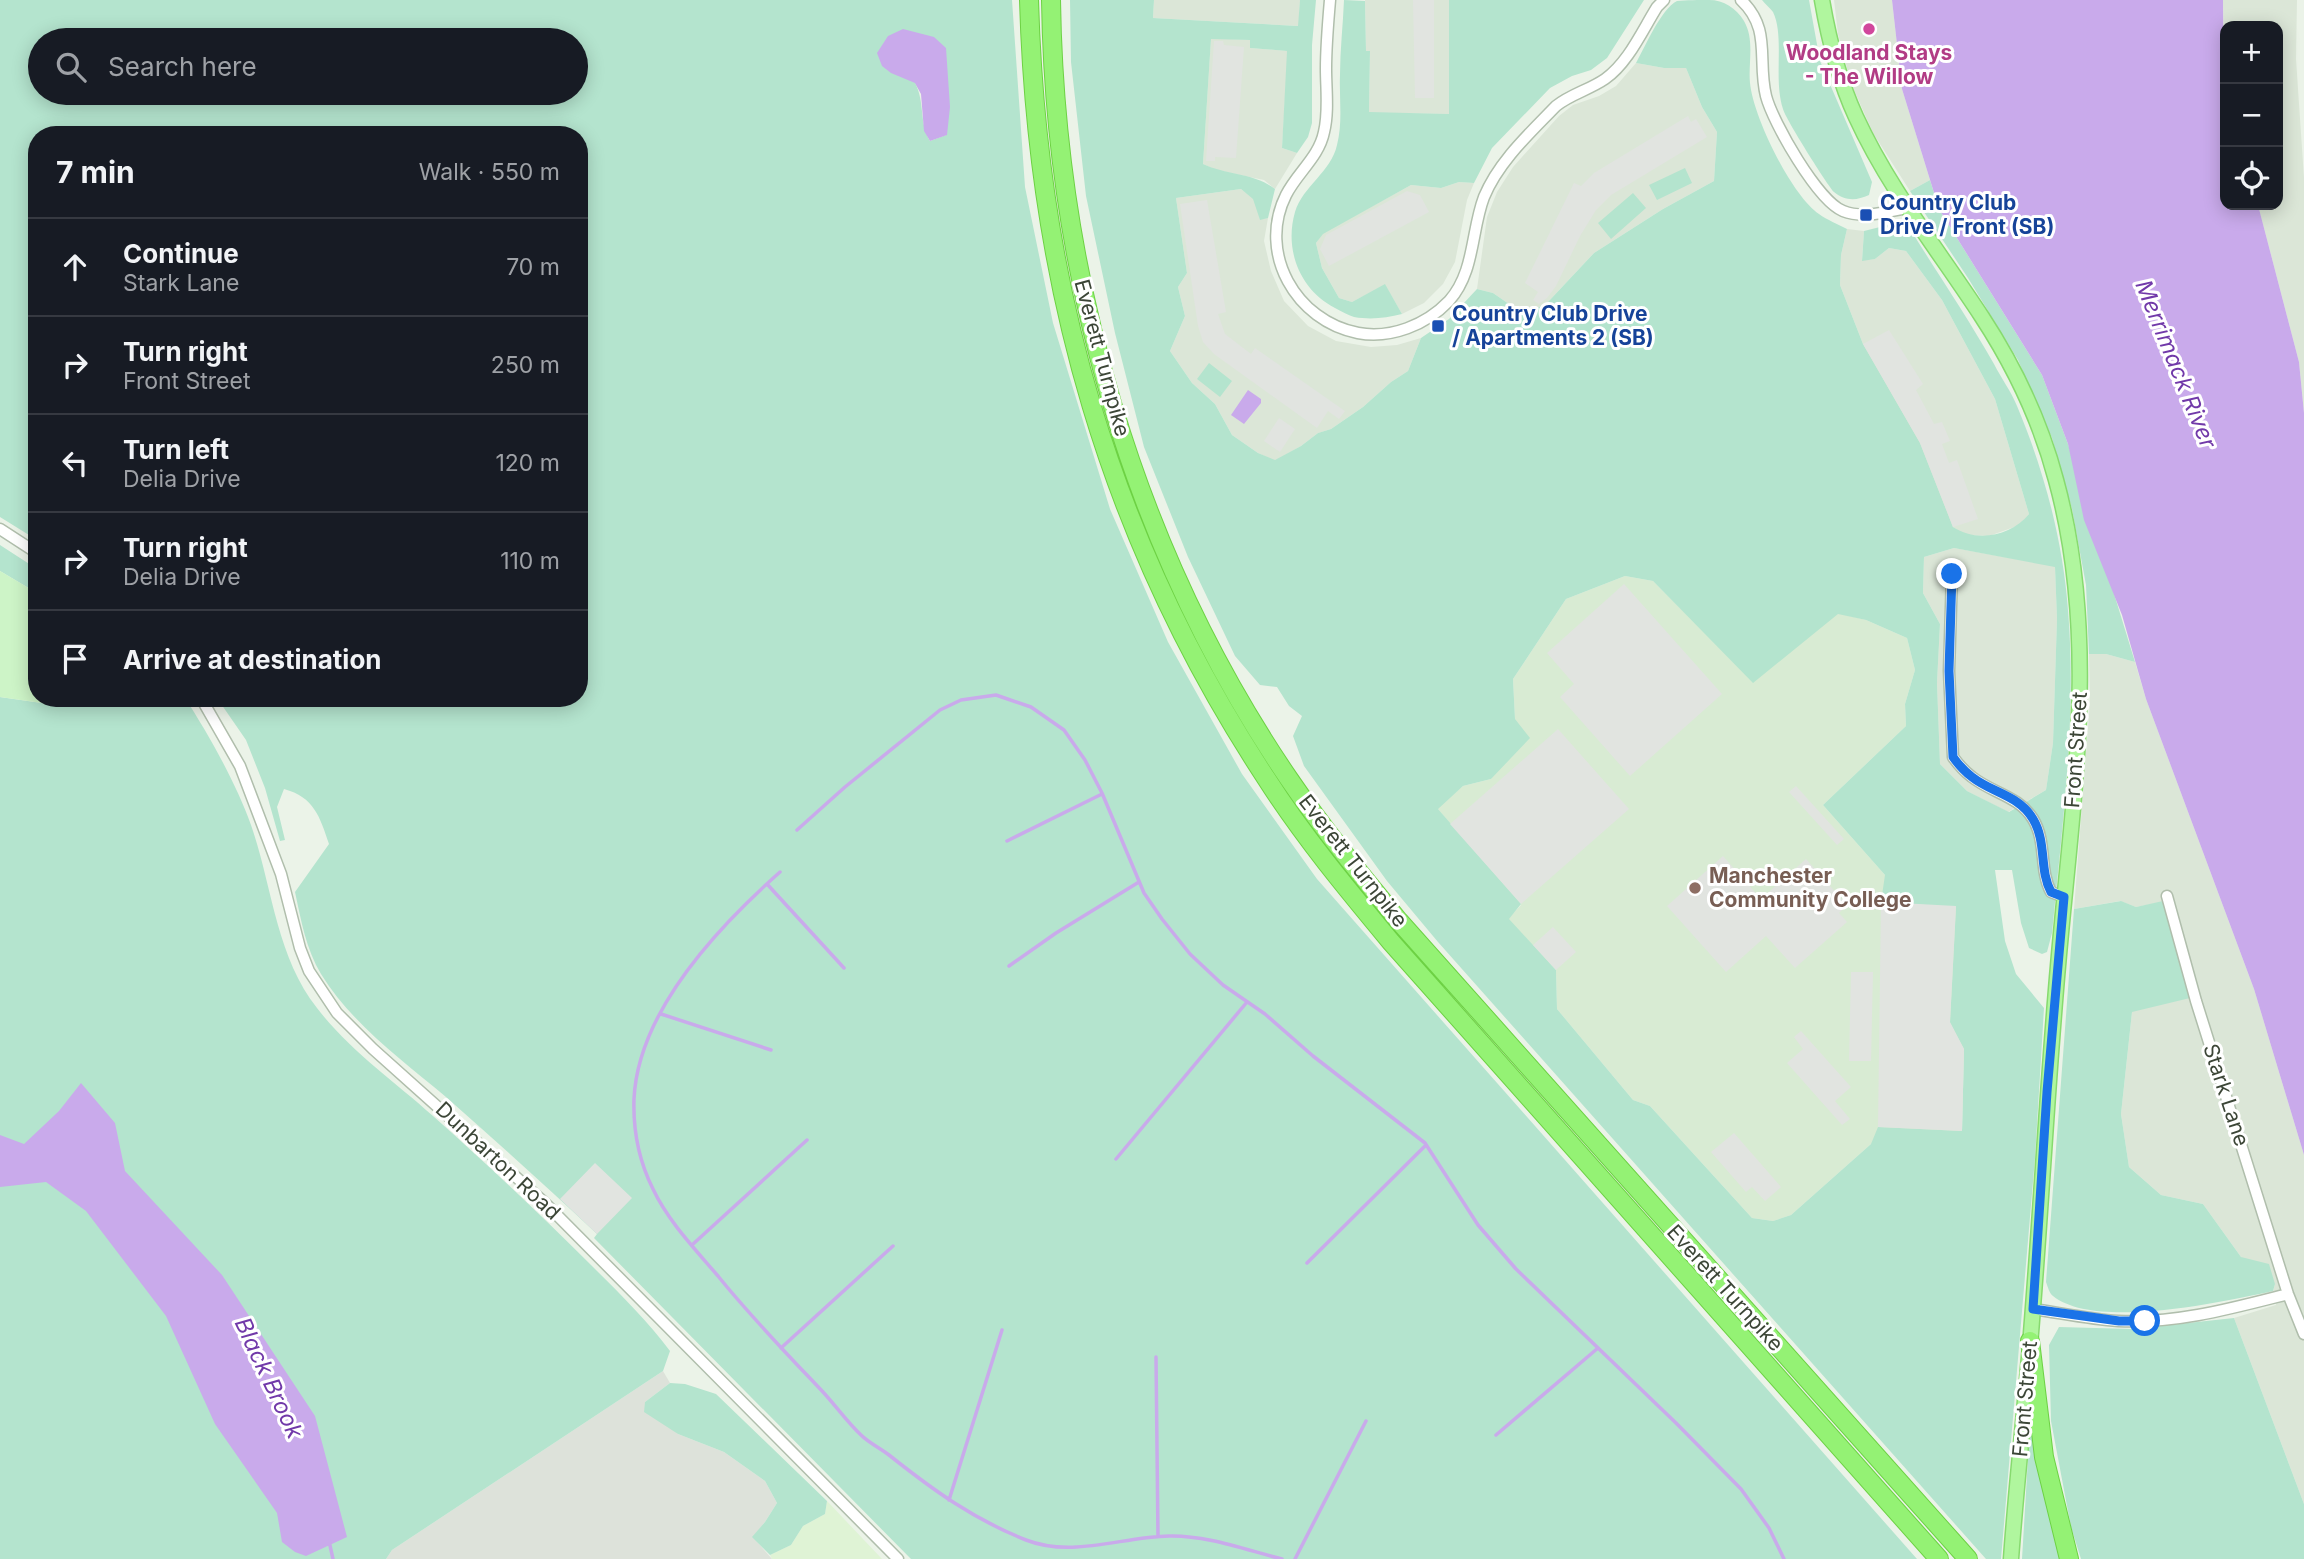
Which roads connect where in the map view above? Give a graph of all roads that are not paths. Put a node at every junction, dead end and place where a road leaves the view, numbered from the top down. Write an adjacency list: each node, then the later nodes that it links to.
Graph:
1 (1029, 0): 20 (highway, Everett Turnpike)
2 (1051, 0): 18 (highway, Everett Turnpike)
3 (1330, 0): 4 (street)
4 (1664, 0)
5 (1741, 0): 7 (street)
6 (1822, 0): 7 (main road, Front Street)
7 (1907, 208): 12 (main road, Front Street)
8 (0, 529): 9 (street)
9 (28, 548)
10 (1952, 574): 12 (street)
11 (206, 707): 19 (street, Dunbarton Road)
12 (2064, 897): 15 (main road, Front Street)
13 (2167, 897): 14 (street, Stark Lane)
14 (2288, 1294): 15 (street); 16 (street, Stark Lane)
15 (2033, 1309): 17 (main road, Front Street)
16 (2304, 1334)
17 (2030, 1341): 21 (main road, Front Street); 22 (highway)
18 (1967, 1558)
19 (898, 1559)
20 (1939, 1559)
21 (2011, 1559)
22 (2068, 1559)

